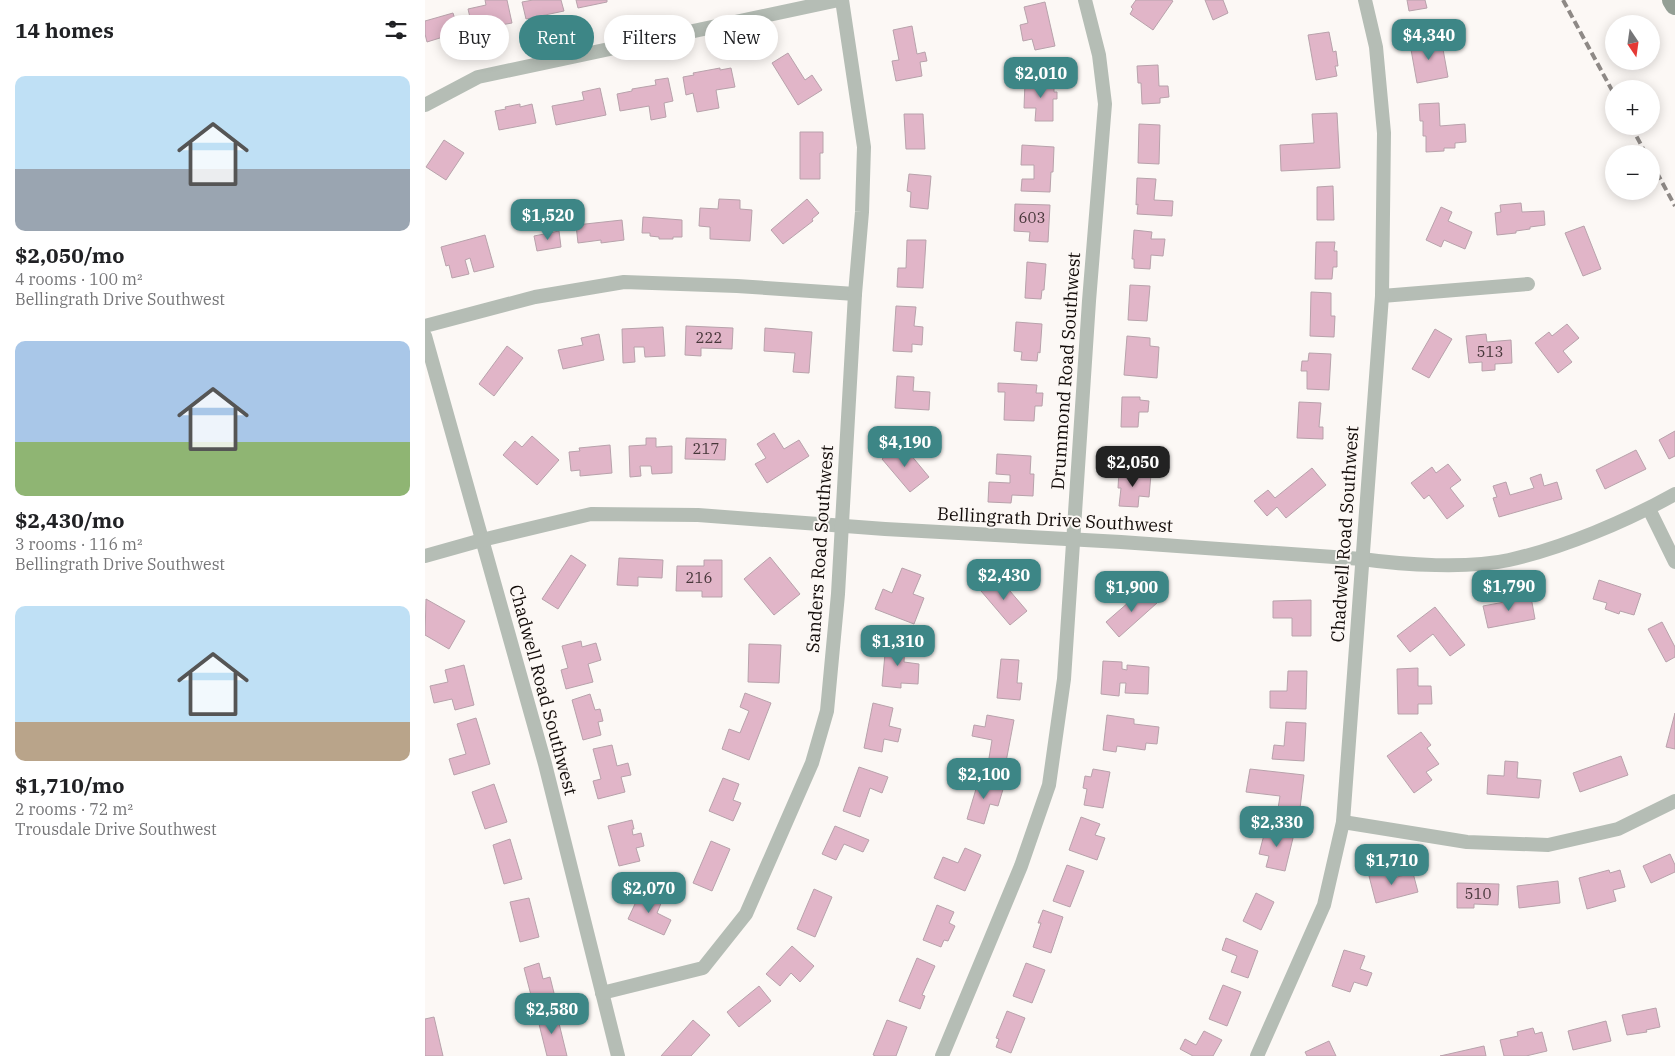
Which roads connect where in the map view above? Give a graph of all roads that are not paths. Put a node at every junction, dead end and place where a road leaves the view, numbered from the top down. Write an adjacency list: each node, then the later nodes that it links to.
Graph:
1 (841, 0): 6 (street); 8 (street, Sanders Road Southwest)
2 (1085, 0): 15 (street, Drummond Road Southwest)
3 (1365, 0): 9 (street, Chadwell Road Southwest)
4 (1672, 0): 5 (main road)
5 (1675, 5)
6 (425, 105)
7 (1528, 284): 9 (street)
8 (855, 294): 10 (street); 14 (street, Sanders Road Southwest)
9 (1382, 296): 18 (street, Chadwell Road Southwest)
10 (425, 326)
11 (425, 336): 16 (street, Chadwell Road Southwest)
12 (1675, 494): 13 (street, Bellingrath Drive Southwest)
13 (1649, 509): 18 (street, Bellingrath Drive Southwest); 19 (street)
14 (842, 526): 15 (street, Bellingrath Drive Southwest); 16 (street, Bellingrath Drive Southwest); 22 (street, Sanders Road Southwest)
15 (1074, 539): 18 (street, Bellingrath Drive Southwest); 24 (street, Drummond Road Southwest)
16 (482, 540): 17 (street, Bellingrath Drive Southwest); 22 (street, Chadwell Road Southwest)
17 (425, 556)
18 (1362, 559): 21 (street, Chadwell Road Southwest)
19 (1675, 562)
20 (1675, 801): 21 (street)
21 (1343, 822): 25 (street, Chadwell Road Southwest)
22 (602, 993): 23 (street, Chadwell Road Southwest)
23 (618, 1056)
24 (942, 1056)
25 (1257, 1056)

